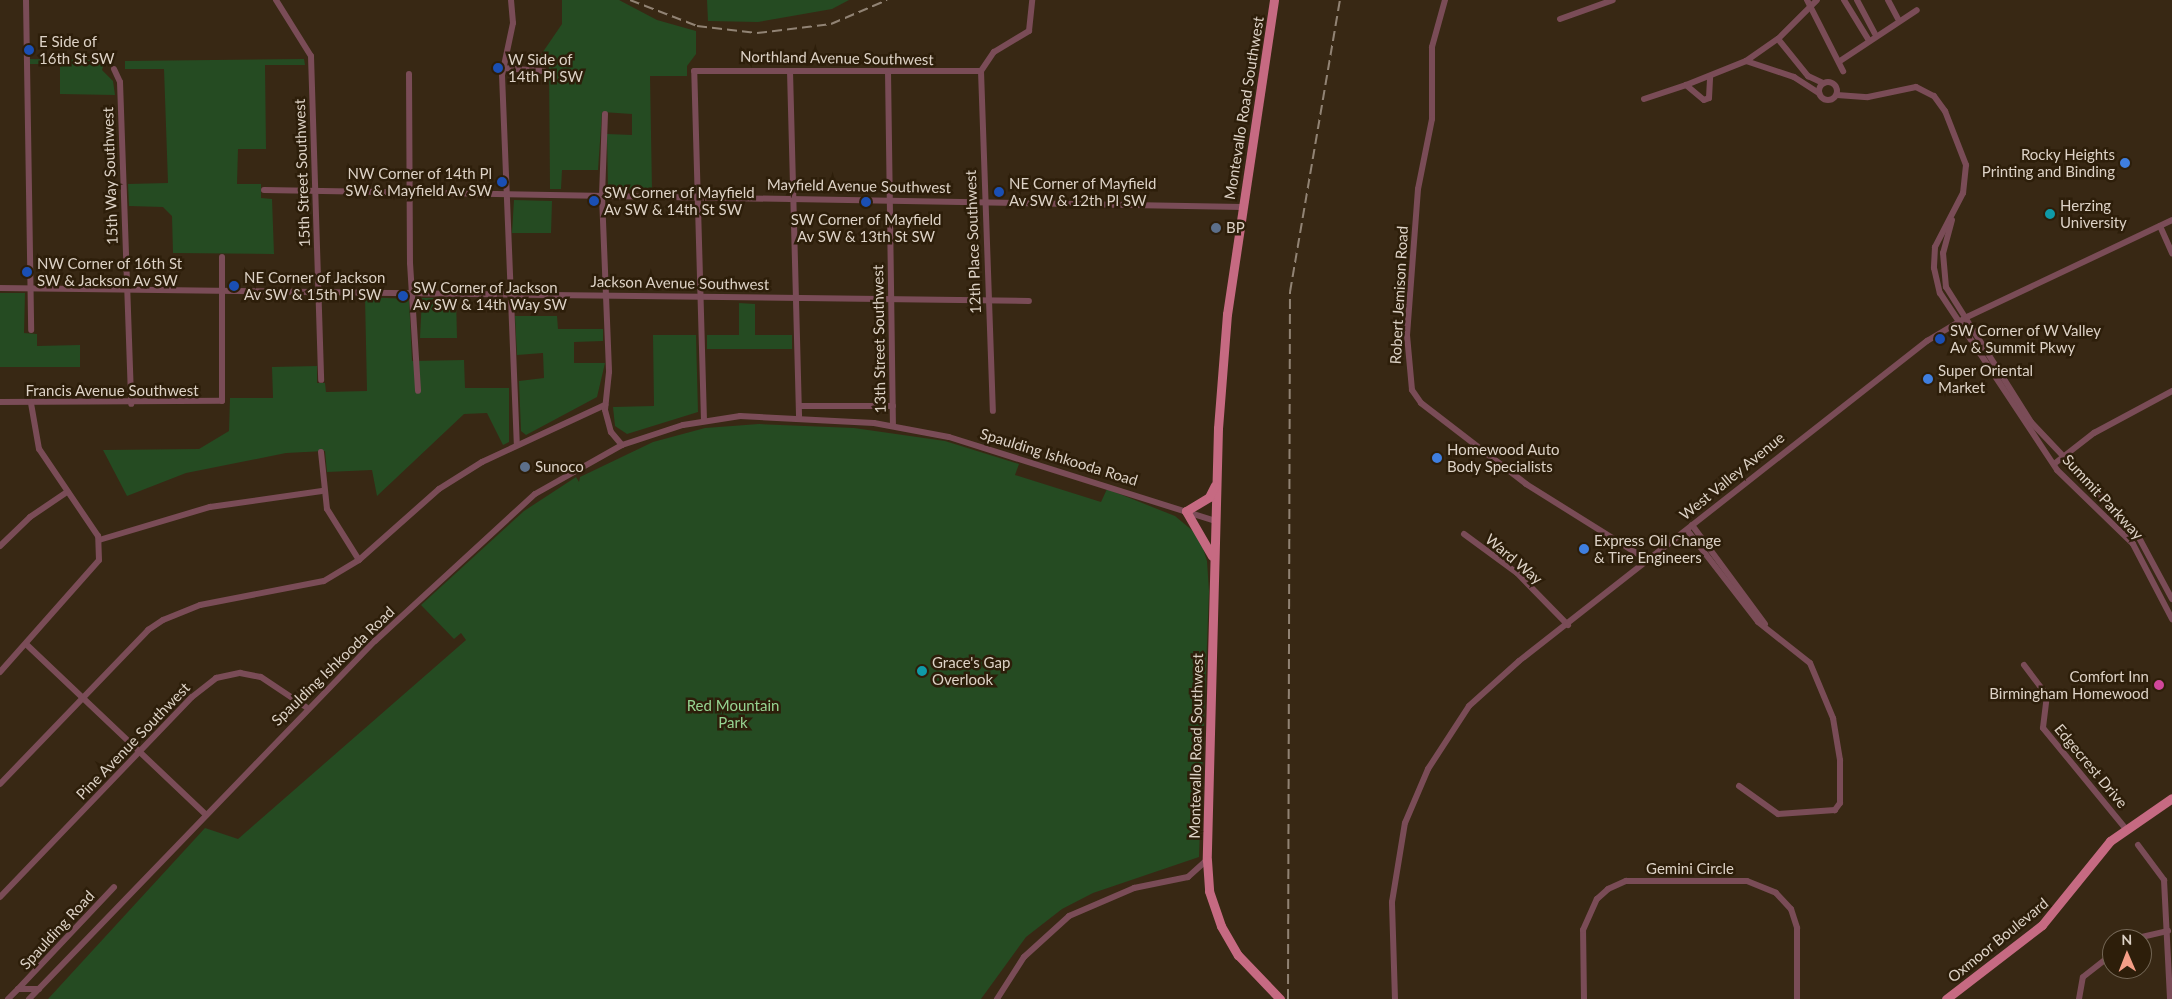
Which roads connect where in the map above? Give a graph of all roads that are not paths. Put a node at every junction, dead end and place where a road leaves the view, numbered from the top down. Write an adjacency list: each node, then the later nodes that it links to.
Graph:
1 (26, 0): 53 (street)
2 (276, 0): 38 (street, 15th Street Southwest)
3 (1032, 0): 27 (street)
4 (1274, 0): 46 (main road, Montevallo Road Southwest)
5 (1445, 0): 97 (street, Robert Jemison Road)
6 (1612, 0): 15 (street)
7 (1807, 0): 13 (street)
8 (1817, 0): 13 (street)
9 (1844, 0): 19 (street)
10 (1857, 0): 17 (street)
11 (1888, 0): 16 (street)
12 (512, 4): 22 (street)
13 (1812, 8): 18 (street); 21 (street)
14 (1917, 10): 16 (street)
15 (1560, 19)
16 (1898, 19): 17 (street)
17 (1874, 34): 19 (street)
18 (1778, 39): 20 (street); 31 (street)
19 (1868, 39): 21 (street)
20 (1746, 61): 30 (street); 33 (street)
21 (1840, 61): 28 (street)
22 (502, 68): 24 (street); 40 (street)
23 (114, 69): 54 (street, 15th Way Southwest)
24 (544, 71)
25 (790, 71): 26 (street, Northland Avenue Southwest); 42 (street, Northland Avenue Southwest); 43 (street)
26 (888, 71): 27 (street, Northland Avenue Southwest); 44 (street, 13th Street Southwest)
27 (981, 71): 45 (street, 12th Place Southwest)
28 (1843, 71)
29 (409, 74): 39 (street)
30 (1710, 76): 32 (street); 32 (street)
31 (1823, 83): 33 (street); 34 (street)
32 (1686, 85): 35 (street)
33 (1819, 93): 34 (street)
34 (1837, 95): 47 (street)
35 (1644, 99)
36 (606, 114): 41 (street)
37 (264, 190): 38 (street, Mayfield Avenue Southwest)
38 (315, 191): 39 (street, Mayfield Avenue Southwest); 56 (street, 15th Street Southwest)
39 (411, 192): 40 (street, Mayfield Avenue Southwest); 57 (street)
40 (506, 194): 41 (street, Mayfield Avenue Southwest); 58 (street)
41 (602, 196): 42 (street, Mayfield Avenue Southwest); 59 (street)
42 (697, 196): 43 (street, Mayfield Avenue Southwest); 60 (street)
43 (793, 197): 44 (street, Mayfield Avenue Southwest); 62 (street)
44 (890, 198): 45 (street, Mayfield Avenue Southwest); 61 (street, 13th Street Southwest)
45 (984, 200): 46 (street, Mayfield Avenue Southwest); 63 (street, 12th Place Southwest)
46 (1243, 207): 86 (main road, Montevallo Road Southwest)
47 (1954, 214): 65 (street, Summit Parkway); 66 (street, Summit Parkway)
48 (2172, 220): 49 (street, West Valley Avenue)
49 (2160, 226): 50 (street); 65 (street, West Valley Avenue)
50 (2172, 253)
51 (222, 257): 55 (street)
52 (0, 288): 53 (street, Jackson Avenue Southwest)
53 (30, 288): 54 (street, Jackson Avenue Southwest); 67 (street)
54 (127, 290): 55 (street, Jackson Avenue Southwest); 73 (street, 15th Way Southwest)
55 (223, 291): 56 (street, Jackson Avenue Southwest); 73 (street, Francis Avenue Southwest)
56 (318, 291): 57 (street, Jackson Avenue Southwest); 68 (street, 15th Street Southwest)
57 (414, 293): 58 (street, Jackson Avenue Southwest); 69 (street)
58 (510, 294): 59 (street, Jackson Avenue Southwest); 81 (street)
59 (606, 295): 60 (street, Jackson Avenue Southwest); 74 (street)
60 (700, 296): 62 (street, Jackson Avenue Southwest); 79 (street)
61 (890, 297): 62 (street, Jackson Avenue Southwest); 63 (street, Jackson Avenue Southwest); 76 (street, 13th Street Southwest)
62 (796, 298): 75 (street)
63 (987, 301): 64 (street, Jackson Avenue Southwest); 77 (street, 12th Place Southwest)
64 (1029, 301)
65 (1967, 317): 66 (street, West Valley Avenue); 84 (street, Summit Parkway)
66 (1957, 323): 85 (street, Summit Parkway); 91 (street, West Valley Avenue)
67 (31, 330)
68 (321, 380)
69 (418, 391)
70 (2172, 391): 84 (street)
71 (0, 402): 72 (street, Francis Avenue Southwest)
72 (31, 403): 73 (street, Francis Avenue Southwest); 88 (street)
73 (131, 404)
74 (605, 405): 81 (street); 82 (street)
75 (799, 406): 76 (street); 78 (street)
76 (893, 406): 80 (street, 13th Street Southwest)
77 (993, 411)
78 (799, 416): 79 (street, Spaulding Ishkooda Road); 80 (street, Spaulding Ishkooda Road)
79 (704, 421): 82 (street, Spaulding Ishkooda Road)
80 (893, 426): 89 (street, Spaulding Ishkooda Road)
81 (517, 444): 95 (street)
82 (622, 445): 105 (street, Spaulding Ishkooda Road)
83 (321, 452): 87 (street)
84 (2059, 456): 85 (street); 98 (street, Summit Parkway)
85 (2054, 464): 99 (street, Summit Parkway)
86 (1217, 483): 89 (main road); 90 (main road, Montevallo Road Southwest)
87 (322, 491): 93 (street); 95 (street)
88 (67, 492): 93 (street); 94 (street)
89 (1186, 512): 90 (street, Spaulding Ishkooda Road); 96 (main road)
90 (1216, 520): 96 (main road, Montevallo Road Southwest)
91 (1690, 527): 97 (street, West Valley Avenue); 108 (street)
92 (1464, 534): 100 (street, Ward Way)
93 (99, 540): 101 (street)
94 (0, 546)
95 (359, 560): 104 (street)
96 (1214, 560): 113 (main road, Montevallo Road Southwest)
97 (1649, 561): 100 (street, West Valley Avenue)
98 (2172, 599)
99 (2172, 619)
100 (1568, 625): 125 (street, West Valley Avenue)
101 (26, 644): 103 (street); 104 (street)
102 (2024, 664): 111 (street, Edgecrest Drive)
103 (0, 672)
104 (83, 698): 106 (street); 107 (street)
105 (306, 708): 106 (street, Pine Avenue Southwest); 110 (street, Spaulding Ishkooda Road)
106 (140, 753): 110 (street); 115 (street, Pine Avenue Southwest)
107 (0, 784)
108 (1739, 786)
109 (2172, 798): 111 (main road, Oxmoor Boulevard)
110 (205, 814): 120 (street, Spaulding Ishkooda Road)
111 (2126, 829): 128 (main road, Oxmoor Boulevard)
112 (2138, 845): 116 (street)
113 (1207, 860): 123 (street); 124 (main road, Montevallo Road Southwest)
114 (114, 887): 119 (street, Spaulding Road)
115 (0, 897)
116 (2168, 931): 117 (street); 130 (street)
117 (2152, 935)
118 (2102, 962): 129 (street)
119 (18, 989): 120 (street, Spaulding Road); 121 (street, Spaulding Road)
120 (39, 989): 122 (street, Spaulding Ishkooda Road)
121 (8, 999)
122 (29, 999)
123 (997, 999)
124 (1280, 999)
125 (1395, 999)
126 (1584, 999): 127 (street, Gemini Circle)
127 (1796, 999)
128 (1946, 999)
129 (2078, 999)
130 (2170, 999)

